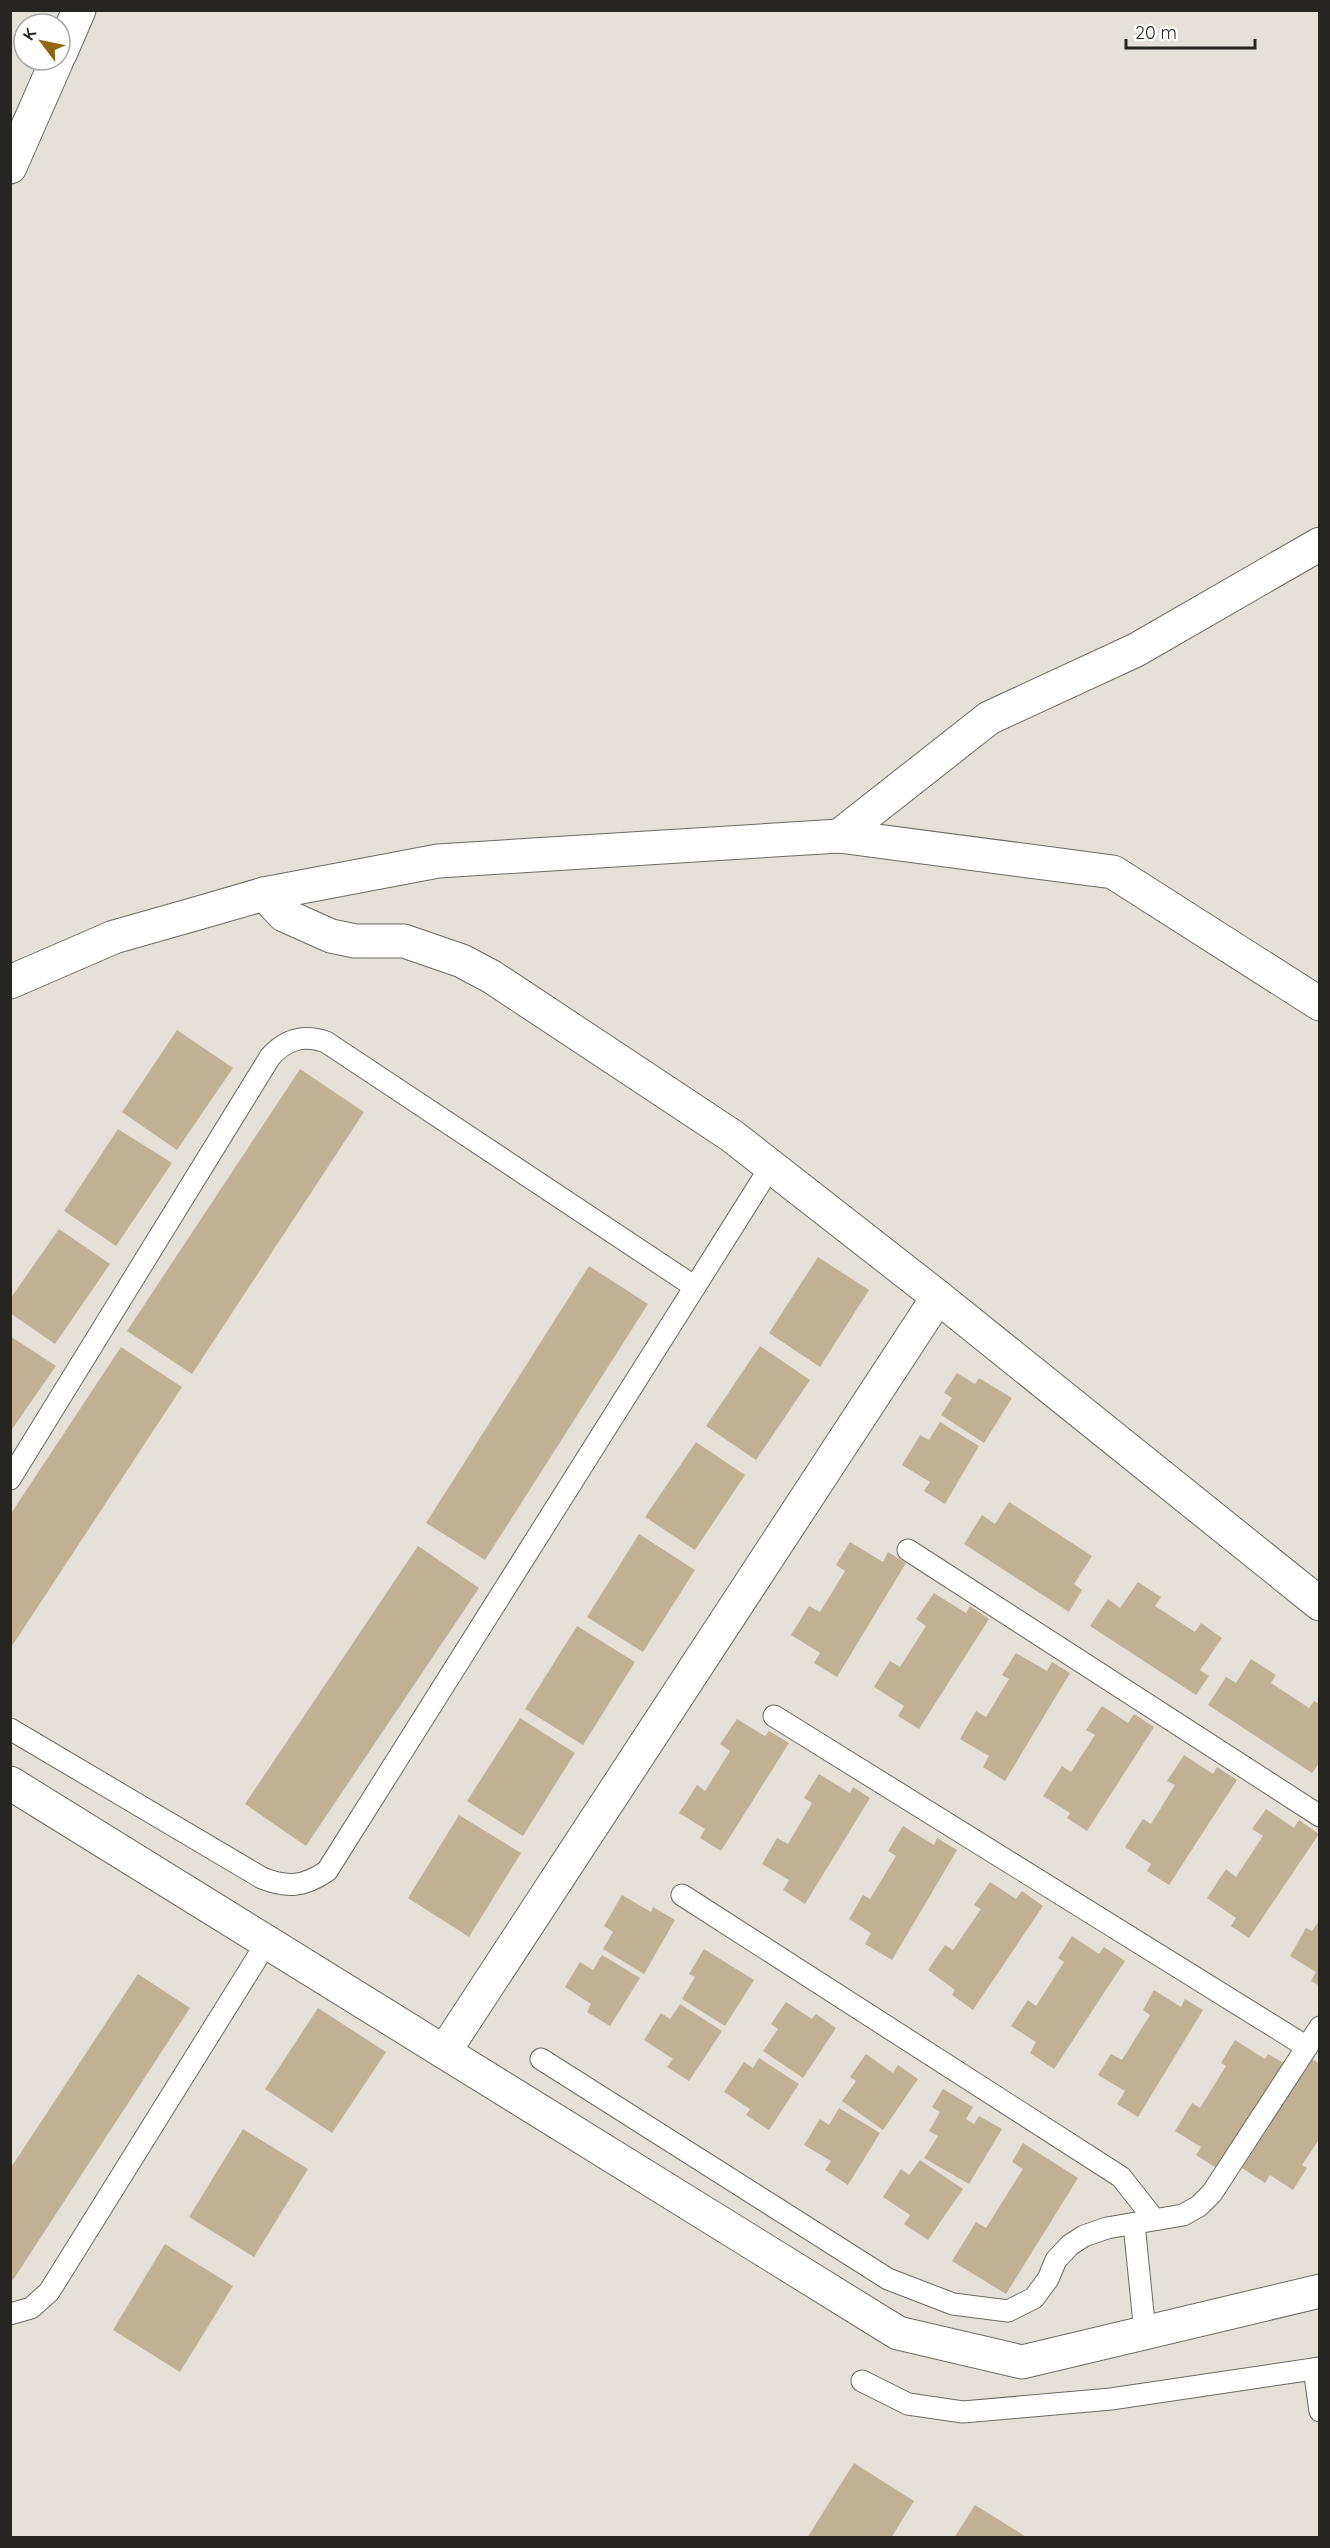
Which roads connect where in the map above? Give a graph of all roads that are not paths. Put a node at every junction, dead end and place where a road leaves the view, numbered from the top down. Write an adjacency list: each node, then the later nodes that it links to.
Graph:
1 (79, 10): 2 (street)
2 (72, 26)
3 (52, 72): 4 (street)
4 (10, 167)
5 (1320, 544): 6 (street)
6 (839, 836): 7 (street); 9 (street)
7 (264, 894): 8 (street); 10 (street)
8 (10, 982)
9 (1320, 1004)
10 (771, 1166): 11 (lane); 12 (street)
11 (695, 1287): 13 (lane); 17 (lane)
12 (938, 1297): 15 (street); 24 (street)
13 (10, 1479)
14 (908, 1550): 19 (lane)
15 (1320, 1604)
16 (774, 1716): 23 (lane)
17 (10, 1729)
18 (10, 1783): 21 (street)
19 (1320, 1816)
20 (682, 1894): 26 (lane)
21 (267, 1942): 24 (street); 28 (lane)
22 (1320, 2027): 23 (lane)
23 (1306, 2047): 26 (lane)
24 (444, 2052): 29 (street)
25 (541, 2059): 26 (lane)
26 (1144, 2222): 29 (lane)
27 (1320, 2291): 29 (street)
28 (10, 2314)
29 (1145, 2333)
30 (1317, 2369): 31 (lane); 32 (lane)
31 (862, 2380)
32 (1320, 2411)

